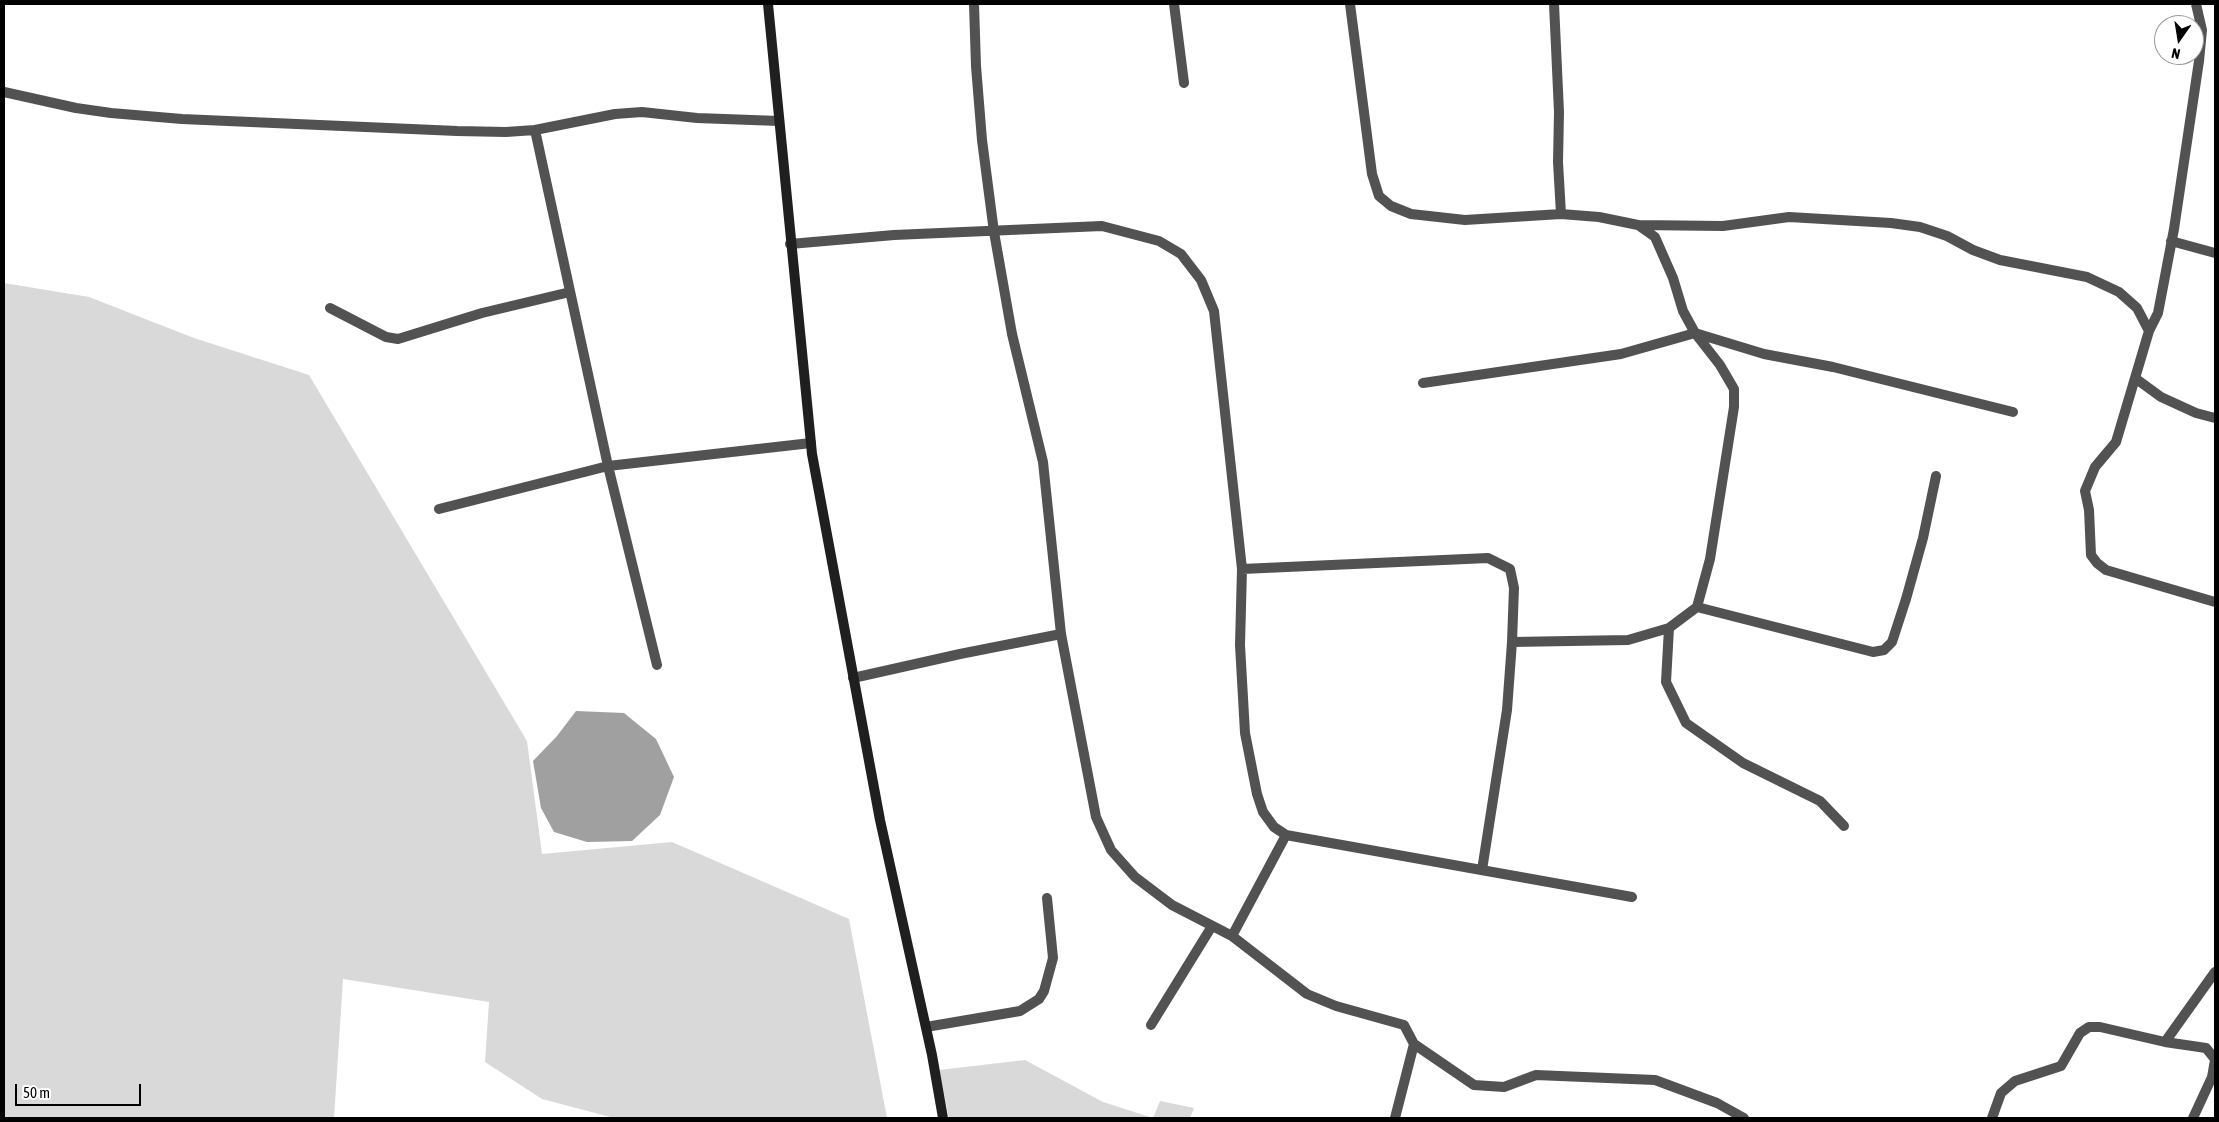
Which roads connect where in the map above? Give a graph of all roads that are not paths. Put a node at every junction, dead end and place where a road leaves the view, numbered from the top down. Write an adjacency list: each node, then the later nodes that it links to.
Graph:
1 (768, 4): 9 (street)
2 (974, 4): 13 (street)
3 (1174, 4): 7 (street)
4 (1350, 4): 11 (street)
5 (1554, 4): 11 (street)
6 (2196, 4): 14 (street)
7 (1184, 83)
8 (4, 92): 10 (street)
9 (779, 121): 10 (street); 15 (street)
10 (535, 130): 17 (street)
11 (1561, 214): 12 (street)
12 (1638, 225): 19 (street); 20 (street)
13 (994, 232): 15 (street); 29 (street); 33 (street)
14 (2171, 241): 16 (street); 19 (street)
15 (790, 244): 25 (street)
16 (2215, 253)
17 (570, 292): 18 (street); 26 (street)
18 (330, 308)
19 (2149, 331): 21 (street)
20 (1695, 333): 22 (street); 23 (street); 31 (street)
21 (2135, 378): 24 (street); 30 (street)
22 (1423, 383)
23 (2013, 412)
24 (2215, 418)
25 (810, 443): 26 (street); 36 (street)
26 (608, 466): 28 (street); 35 (street)
27 (1936, 476): 31 (street)
28 (438, 509)
29 (1242, 569): 34 (street); 38 (street)
30 (2215, 602)
31 (1697, 607): 32 (street)
32 (1669, 628): 34 (street); 37 (street)
33 (1062, 634): 36 (street); 42 (street)
34 (1512, 642): 39 (street)
35 (657, 665)
36 (853, 678): 46 (street)
37 (1844, 826)
38 (1286, 834): 39 (street); 43 (street)
39 (1482, 870): 40 (street)
40 (1632, 897)
41 (1047, 898): 46 (street)
42 (1212, 926): 43 (street); 45 (street)
43 (1232, 936): 48 (street)
44 (2215, 972): 47 (street)
45 (1151, 1025)
46 (926, 1027): 50 (street)
47 (2166, 1042): 49 (street); 53 (street)
48 (1414, 1044): 51 (street); 52 (street)
49 (2215, 1059): 54 (street)
50 (943, 1118)
51 (1395, 1118)
52 (1744, 1118)
53 (1992, 1118)
54 (2193, 1118)

